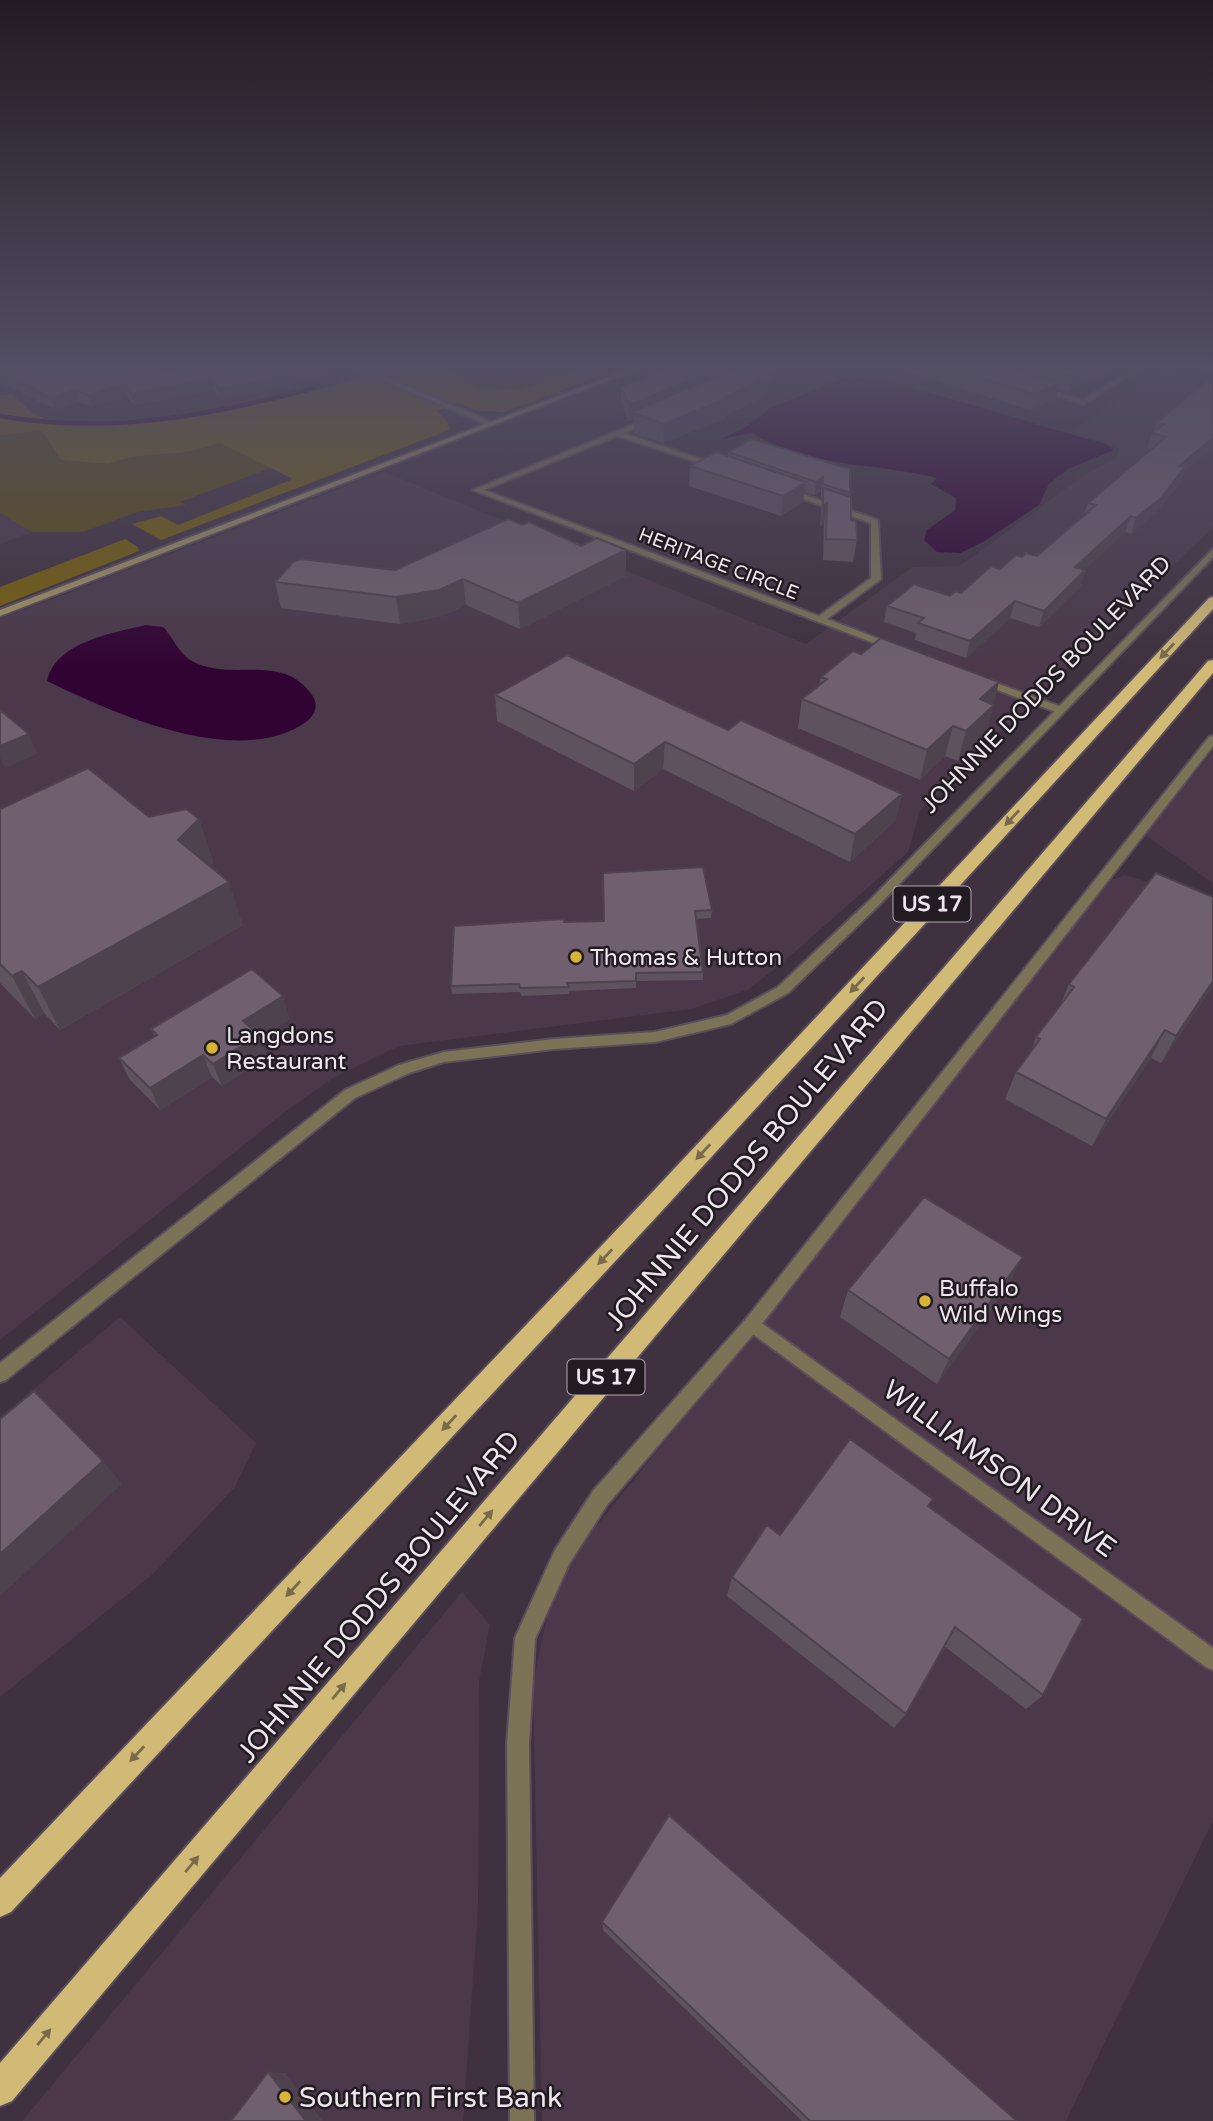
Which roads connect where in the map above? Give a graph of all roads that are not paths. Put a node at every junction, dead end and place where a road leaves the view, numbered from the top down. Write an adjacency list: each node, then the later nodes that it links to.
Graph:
1 (378, 468): 8 (main road)
2 (531, 468): 9 (street, HERITAGE CIRCLE)
3 (717, 468): 4 (street)
4 (720, 469)
5 (772, 486): 9 (street)
6 (1213, 552): 13 (street, JOHNNIE DODDS BOULEVARD)
7 (1213, 601): 18 (highway, JOHNNIE DODDS BOULEVARD / US 17, one-way to 18)
8 (0, 613)
9 (820, 620): 10 (street, HERITAGE CIRCLE)
10 (909, 653)
11 (1213, 664): 19 (highway, JOHNNIE DODDS BOULEVARD / US 17, one-way to 11)
12 (973, 677): 13 (street)
13 (1060, 710): 16 (street, JOHNNIE DODDS BOULEVARD)
14 (1213, 739): 15 (street)
15 (752, 1324): 17 (street, WILLIAMSON DRIVE); 20 (street)
16 (0, 1374)
17 (1213, 1660)
18 (0, 1900)
19 (0, 2090)
20 (522, 2121)

